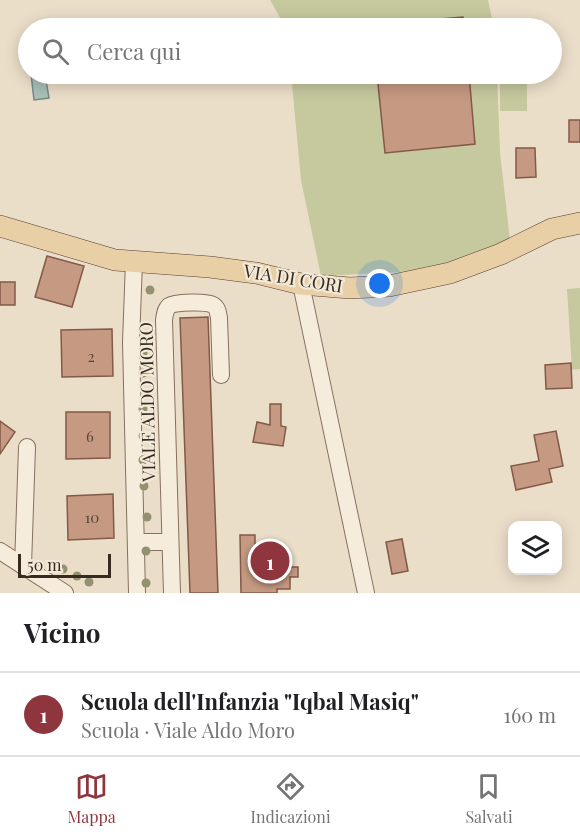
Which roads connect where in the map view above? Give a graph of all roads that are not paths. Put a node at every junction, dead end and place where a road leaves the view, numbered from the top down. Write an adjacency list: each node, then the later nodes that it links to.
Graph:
1 (580, 223): 4 (main road, VIA DI CORI)
2 (0, 226): 3 (main road, VIA DI CORI)
3 (134, 262): 4 (main road, VIA DI CORI); 7 (street, VIALE ALDO MORO)
4 (301, 284): 14 (street)
5 (221, 375): 8 (street, VIALE ALDO MORO)
6 (27, 447): 10 (street)
7 (136, 542): 8 (street); 11 (street, VIALE ALDO MORO)
8 (170, 542): 13 (street, VIALE ALDO MORO)
9 (0, 551): 10 (street)
10 (23, 566): 12 (street)
11 (137, 592)
12 (65, 593)
13 (172, 593)
14 (366, 593)

